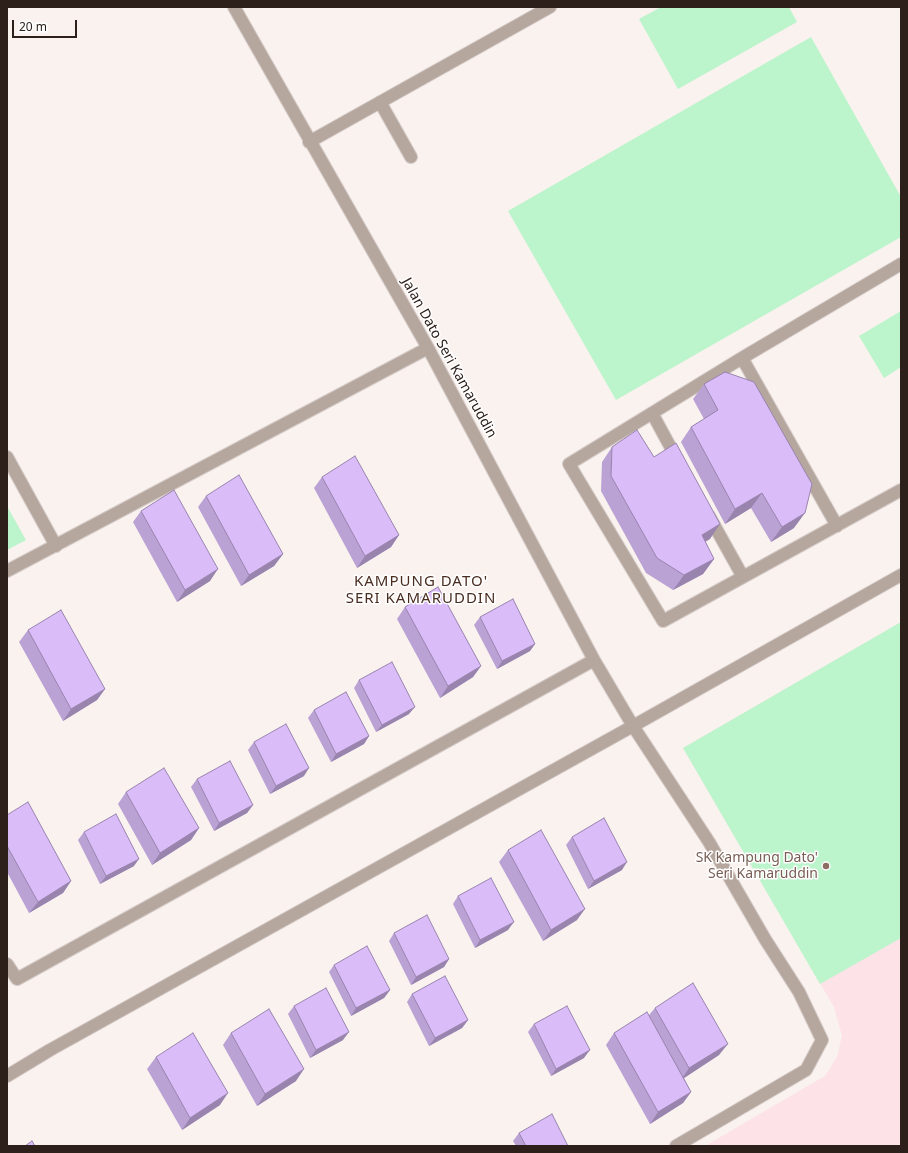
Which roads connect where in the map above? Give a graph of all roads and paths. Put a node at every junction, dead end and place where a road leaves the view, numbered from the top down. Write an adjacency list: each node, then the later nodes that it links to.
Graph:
1 (234, 7): 4 (street, Jalan Dato Seri Kamaruddin)
2 (550, 7): 3 (street)
3 (380, 102): 4 (street); 5 (street)
4 (309, 142): 7 (street, Jalan Dato Seri Kamaruddin)
5 (411, 156)
6 (901, 264): 8 (street)
7 (428, 348): 15 (street); 19 (street, Jalan Dato Seri Kamaruddin)
8 (742, 358): 9 (street); 14 (street)
9 (652, 413): 11 (street); 18 (street)
10 (7, 457): 15 (street)
11 (682, 468)
12 (901, 490): 14 (street)
13 (705, 509): 18 (street)
14 (837, 526): 18 (street)
15 (56, 546): 16 (street)
16 (7, 571)
17 (901, 575): 20 (street)
18 (743, 577)
19 (594, 660): 20 (street, Jalan Dato Seri Kamaruddin); 21 (street)
20 (633, 726): 22 (street); 23 (street, Jalan Dato Seri Kamaruddin)
21 (7, 965)
22 (7, 1076)
23 (676, 1146)

